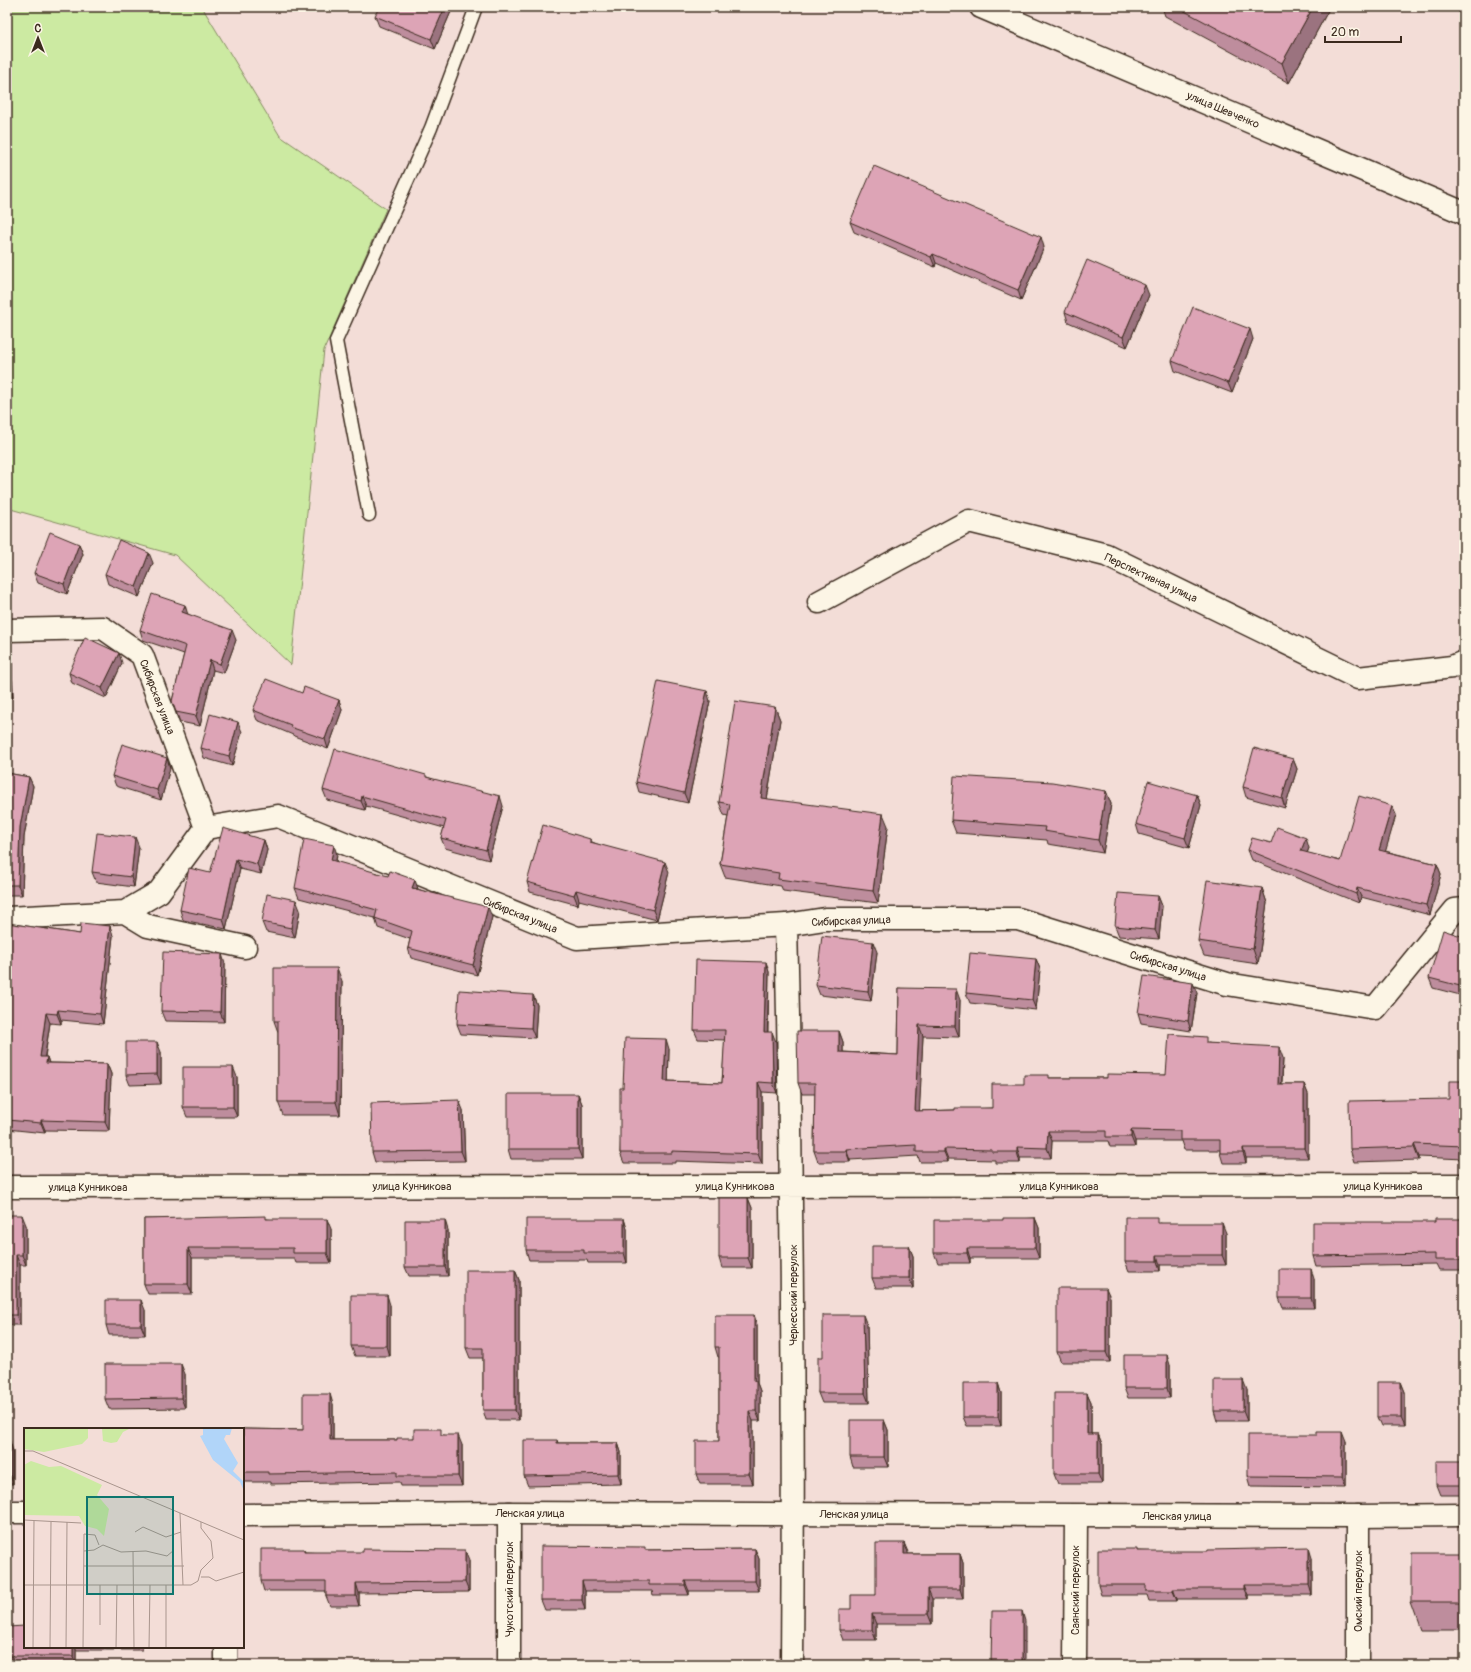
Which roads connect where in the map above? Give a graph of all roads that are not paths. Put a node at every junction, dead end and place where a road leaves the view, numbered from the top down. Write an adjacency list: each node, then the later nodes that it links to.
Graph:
1 (476, 7): 4 (lane)
2 (981, 7): 3 (street, улица Шевченко)
3 (1464, 213)
4 (368, 515)
5 (818, 602): 7 (street, Перспективная улица)
6 (7, 630): 8 (street, Сибирская улица)
7 (1464, 662)
8 (206, 828): 10 (street); 12 (street, Сибирская улица)
9 (1464, 909): 12 (street, Сибирская улица)
10 (125, 912): 11 (street); 13 (street)
11 (7, 918)
12 (786, 925): 15 (street, Черкесский переулок)
13 (245, 947)
14 (1464, 1185): 15 (street, улица Кунникова)
15 (792, 1186): 16 (street, улица Кунникова); 20 (street, Черкесский переулок)
16 (7, 1187)
17 (7, 1512): 18 (street)
18 (24, 1512)
19 (510, 1513): 20 (street, Ленская улица); 21 (street, Ленская улица); 27 (street, Чукотский переулок)
20 (794, 1513): 23 (street, Ленская улица); 28 (street, Черкесский переулок)
21 (244, 1515)
22 (1464, 1515): 24 (street, Ленская улица)
23 (1076, 1516): 24 (street, Ленская улица); 29 (street, Саянский переулок)
24 (1358, 1516): 30 (street, Омский переулок)
25 (226, 1648): 26 (street)
26 (226, 1665)
27 (509, 1665)
28 (792, 1665)
29 (1075, 1665)
30 (1358, 1665)

